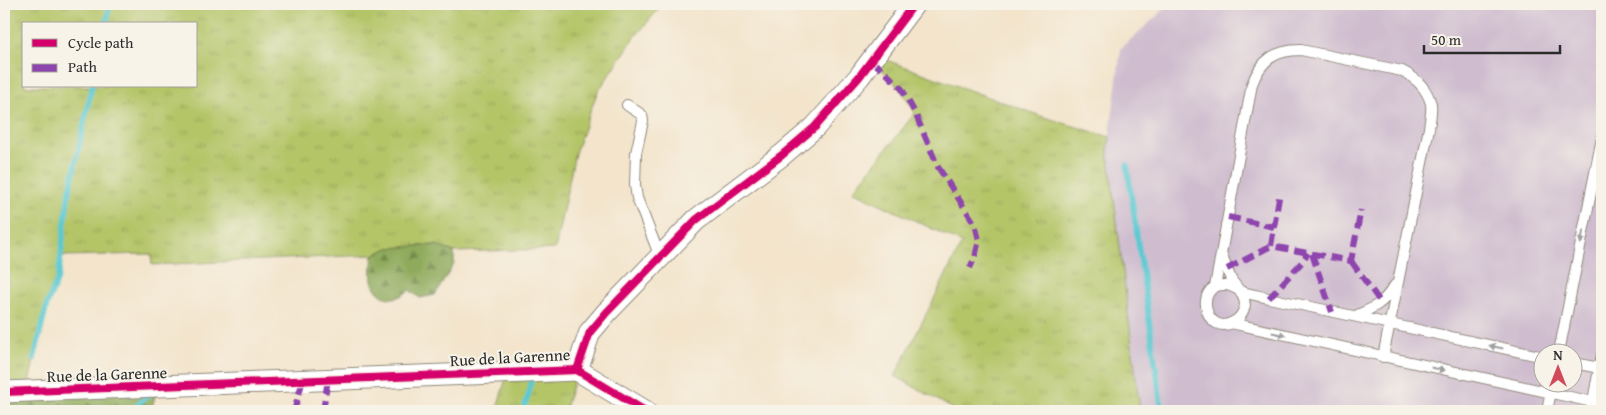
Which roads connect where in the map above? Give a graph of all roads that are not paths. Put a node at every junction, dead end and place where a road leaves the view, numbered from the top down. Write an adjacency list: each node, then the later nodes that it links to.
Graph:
1 (914, 4): 5 (street, Rue de la Garenne)
2 (627, 106): 5 (lane)
3 (1602, 138): 12 (lane, one-way to 12)
4 (1221, 252): 6 (lane); 7 (lane); 8 (lane)
5 (660, 257): 18 (street, Rue de la Garenne)
6 (1398, 281): 9 (lane); 11 (lane)
7 (1215, 287): 8 (lane); 10 (lane)
8 (1240, 291): 9 (lane); 10 (lane)
9 (1354, 316): 11 (lane)
10 (1231, 323): 15 (lane, one-way to 15)
11 (1389, 324): 14 (lane, one-way to 11); 15 (lane)
12 (1561, 342)
13 (1602, 354): 17 (lane)
14 (1534, 355)
15 (1383, 357): 20 (lane, one-way to 20)
16 (1584, 365): 17 (lane)
17 (1599, 368): 21 (lane)
18 (577, 370): 19 (street, Rue de la Garenne); 22 (street)
19 (4, 392)
20 (1551, 394): 21 (lane); 23 (lane)
21 (1592, 407)
22 (646, 411)
23 (1547, 411)

